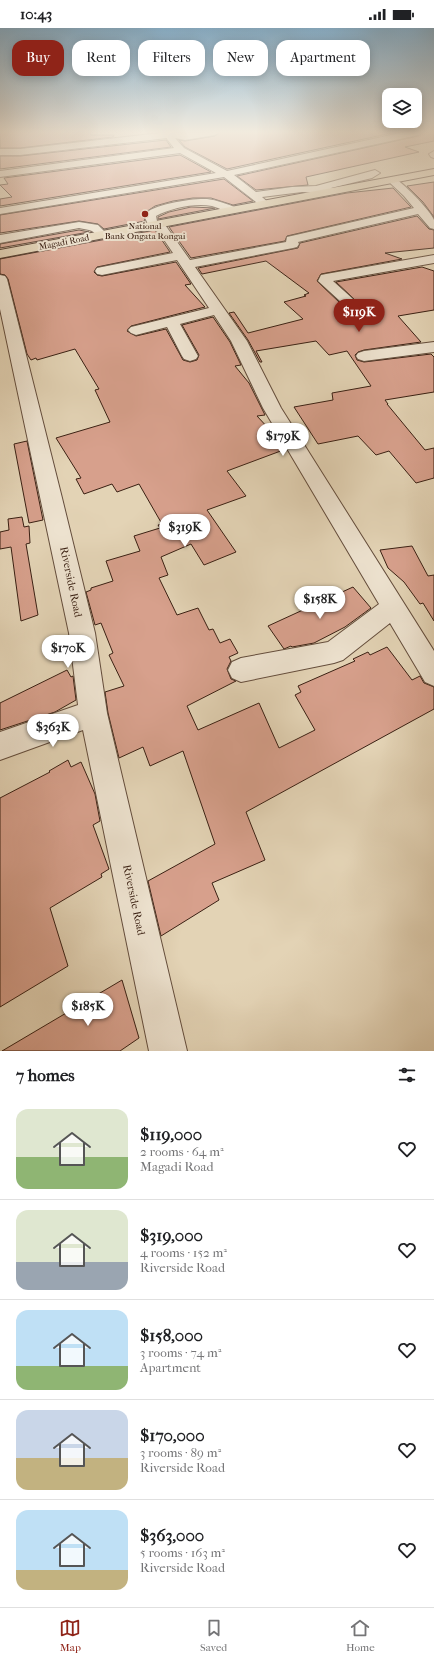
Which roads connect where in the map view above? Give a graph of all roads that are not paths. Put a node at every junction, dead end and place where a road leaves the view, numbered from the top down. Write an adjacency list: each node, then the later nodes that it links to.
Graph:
1 (191, 180): 12 (street)
2 (234, 180): 9 (street)
3 (355, 180): 7 (street)
4 (360, 180): 6 (street)
5 (392, 180): 6 (highway, Magadi Road); 11 (street)
6 (369, 184): 8 (highway, Magadi Road)
7 (318, 189): 8 (street); 9 (street)
8 (331, 191): 10 (highway, Magadi Road)
9 (254, 195): 10 (street)
10 (265, 204): 14 (highway, Magadi Road)
11 (420, 210): 15 (street); 21 (street)
12 (0, 211)
13 (104, 221): 17 (street)
14 (156, 225): 17 (highway, Magadi Road); 21 (street)
15 (434, 226)
16 (21, 234): 17 (street); 18 (street); 19 (street)
17 (108, 234): 19 (highway, Magadi Road)
18 (0, 239)
19 (31, 249): 20 (highway, Magadi Road)
20 (0, 254)
21 (184, 259): 23 (street); 26 (street)
22 (434, 259): 25 (street)
23 (102, 271)
24 (0, 279): 35 (street, Riverside Road)
25 (346, 299)
26 (218, 310): 27 (street); 32 (street)
27 (171, 321): 28 (street); 30 (street)
28 (136, 330)
29 (434, 348): 31 (street)
30 (190, 356)
31 (364, 356)
32 (393, 607): 33 (street); 34 (street)
33 (241, 670)
34 (434, 674)
35 (93, 713): 36 (street); 37 (street, Riverside Road)
36 (0, 746)
37 (168, 1051)

